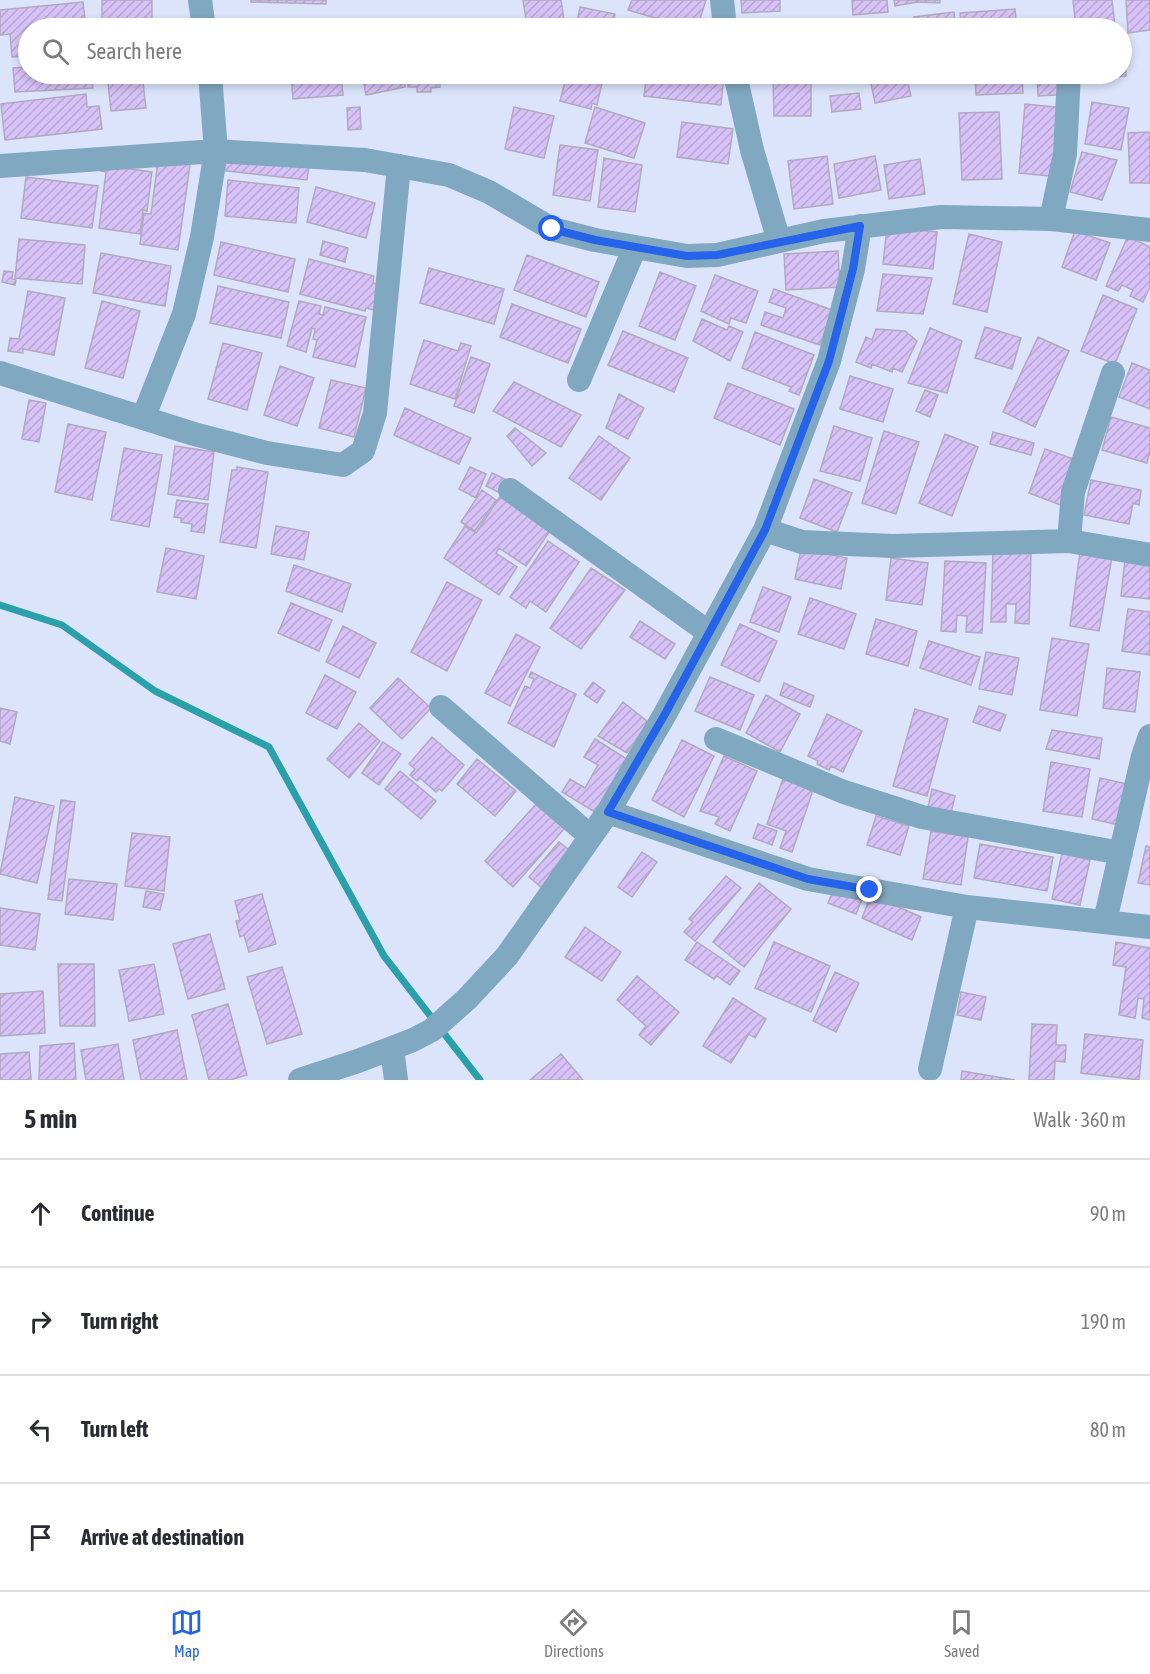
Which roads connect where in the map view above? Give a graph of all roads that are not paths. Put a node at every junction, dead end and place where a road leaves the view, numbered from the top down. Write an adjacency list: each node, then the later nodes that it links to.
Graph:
1 (200, 0): 3 (street)
2 (722, 0): 4 (street)
3 (203, 18)
4 (724, 18)
5 (211, 84): 8 (street)
6 (737, 84): 14 (street)
7 (1068, 84): 11 (street)
8 (216, 151): 9 (street); 10 (street); 19 (street)
9 (0, 166)
10 (399, 166): 15 (street); 19 (street)
11 (1052, 219): 12 (street); 13 (street)
12 (860, 226): 14 (street); 21 (street)
13 (1150, 230)
14 (778, 242): 15 (street)
15 (635, 247): 18 (street)
16 (0, 373): 19 (street)
17 (1113, 373): 22 (street)
18 (579, 380)
19 (144, 416)
20 (510, 490): 24 (street)
21 (765, 530): 22 (street); 24 (street)
22 (1069, 541): 23 (street)
23 (1150, 555)
24 (708, 632): 28 (street)
25 (441, 707): 29 (street)
26 (1150, 736): 30 (street)
27 (716, 739): 30 (street)
28 (608, 812): 29 (street); 31 (street)
29 (590, 836): 34 (street)
30 (1121, 852): 32 (street)
31 (967, 907): 32 (street); 35 (street)
32 (1105, 921): 33 (street)
33 (1150, 927)
34 (412, 1039): 36 (street); 37 (street)
35 (930, 1069)
36 (300, 1080)
37 (396, 1080)

